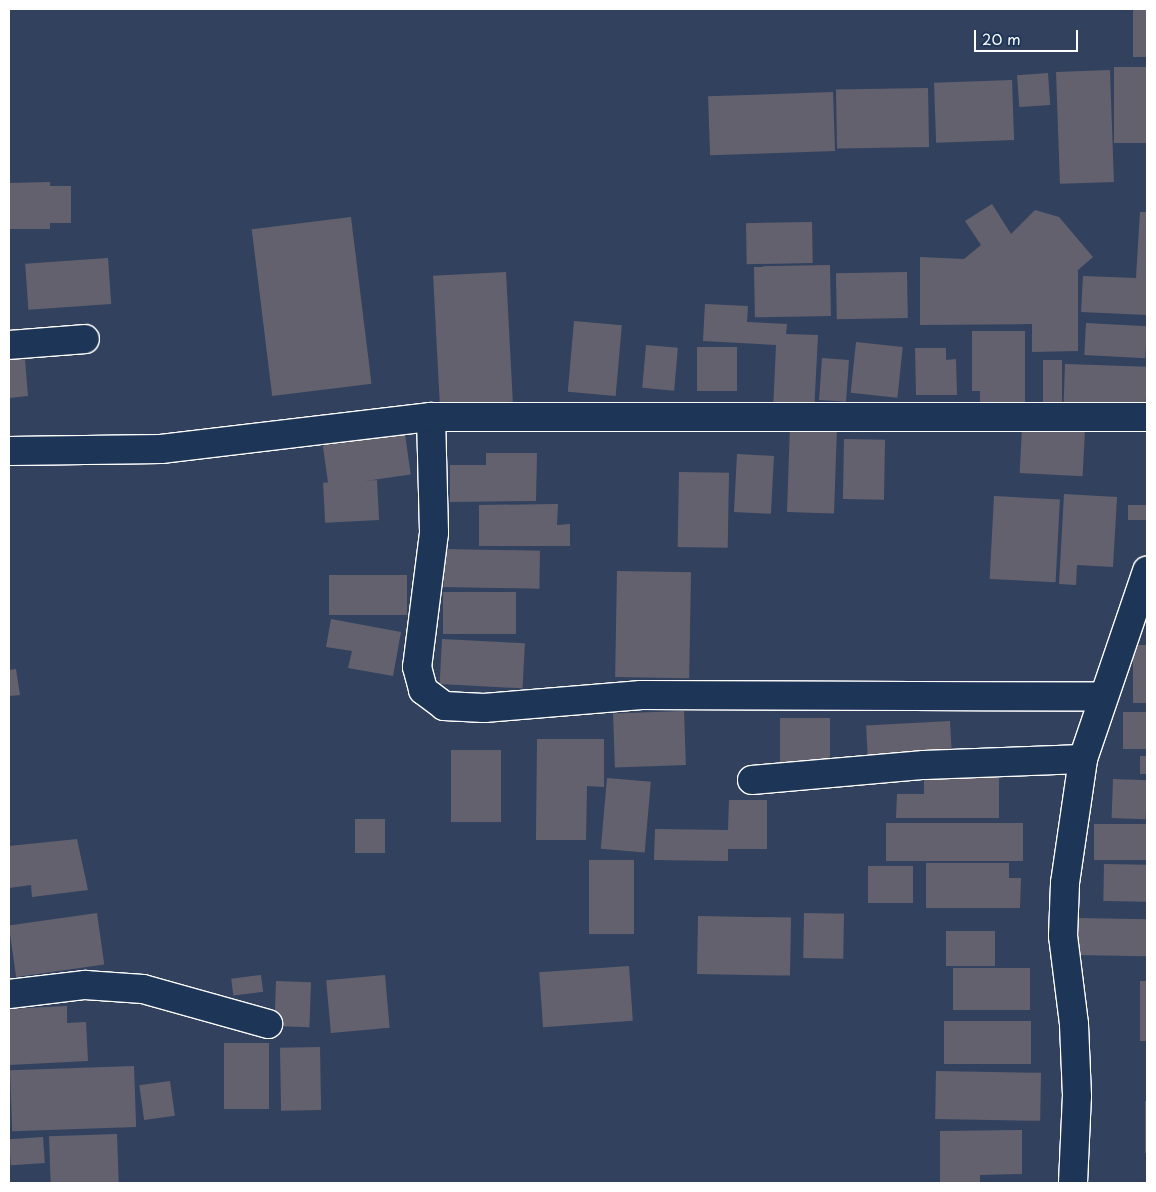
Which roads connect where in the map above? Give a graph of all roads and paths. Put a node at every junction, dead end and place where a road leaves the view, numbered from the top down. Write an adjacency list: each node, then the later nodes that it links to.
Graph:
1 (85, 339): 2 (street)
2 (9, 346)
3 (431, 417): 4 (street); 5 (street); 7 (street)
4 (1147, 418)
5 (9, 451)
6 (1147, 571): 7 (street)
7 (1101, 696): 8 (street)
8 (1083, 759): 9 (street); 12 (street)
9 (752, 780)
10 (9, 994): 11 (street)
11 (268, 1024)
12 (1073, 1183)

